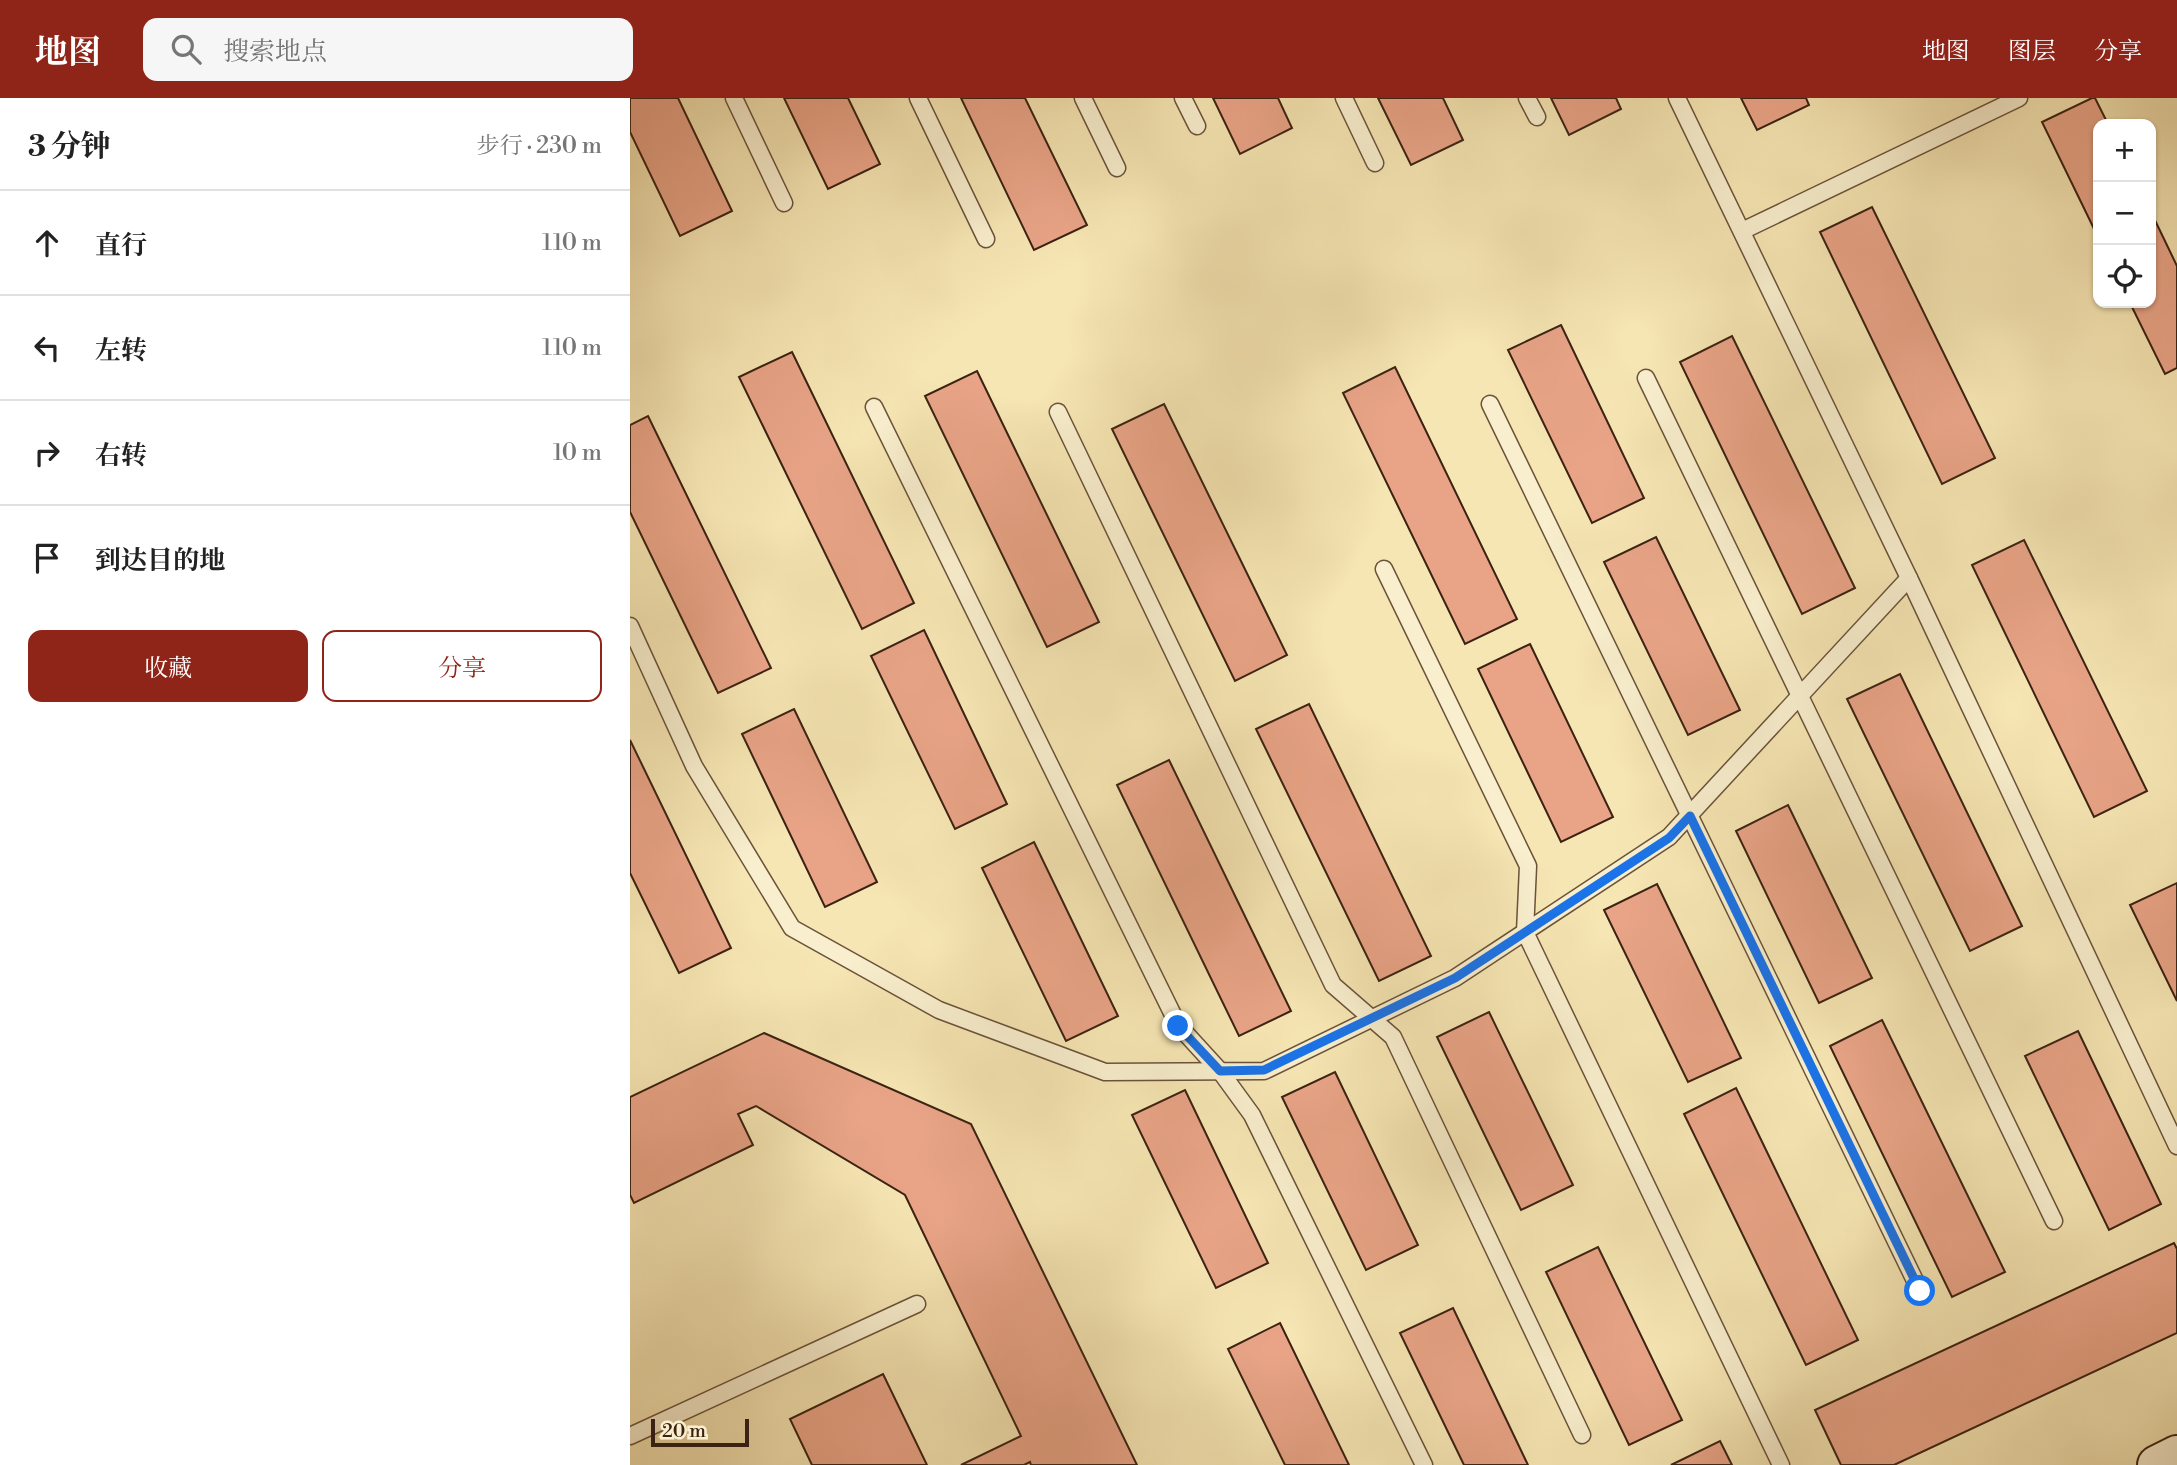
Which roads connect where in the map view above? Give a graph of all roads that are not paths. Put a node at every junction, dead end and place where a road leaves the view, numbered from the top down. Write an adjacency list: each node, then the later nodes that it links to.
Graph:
1 (734, 98): 13 (lane)
2 (918, 98): 15 (lane)
3 (1083, 98): 12 (lane)
4 (1183, 98): 10 (lane)
5 (1344, 98): 11 (lane)
6 (1527, 98): 9 (lane)
7 (1677, 98): 14 (lane)
8 (2019, 98): 14 (lane)
9 (1537, 117)
10 (1196, 126)
11 (1375, 163)
12 (1117, 168)
13 (784, 203)
14 (1742, 231): 21 (lane)
15 (986, 239)
16 (1646, 378): 23 (lane)
17 (1490, 404): 24 (lane)
18 (874, 407): 27 (lane)
19 (1058, 412): 26 (lane)
20 (1384, 569): 25 (lane)
21 (1909, 578): 23 (lane); 28 (lane)
22 (630, 625): 27 (lane)
23 (1800, 697): 24 (lane); 29 (lane)
24 (1690, 816): 25 (lane); 30 (lane)
25 (1525, 932): 26 (lane); 36 (lane)
26 (1372, 1018): 27 (lane); 32 (lane)
27 (1220, 1071): 35 (lane)
28 (2177, 1146)
29 (2054, 1221)
30 (1920, 1291)
31 (917, 1304): 33 (lane)
32 (1582, 1435)
33 (630, 1436)
34 (2177, 1455): 37 (main road)
35 (1424, 1465)
36 (1781, 1465)
37 (2157, 1465)

